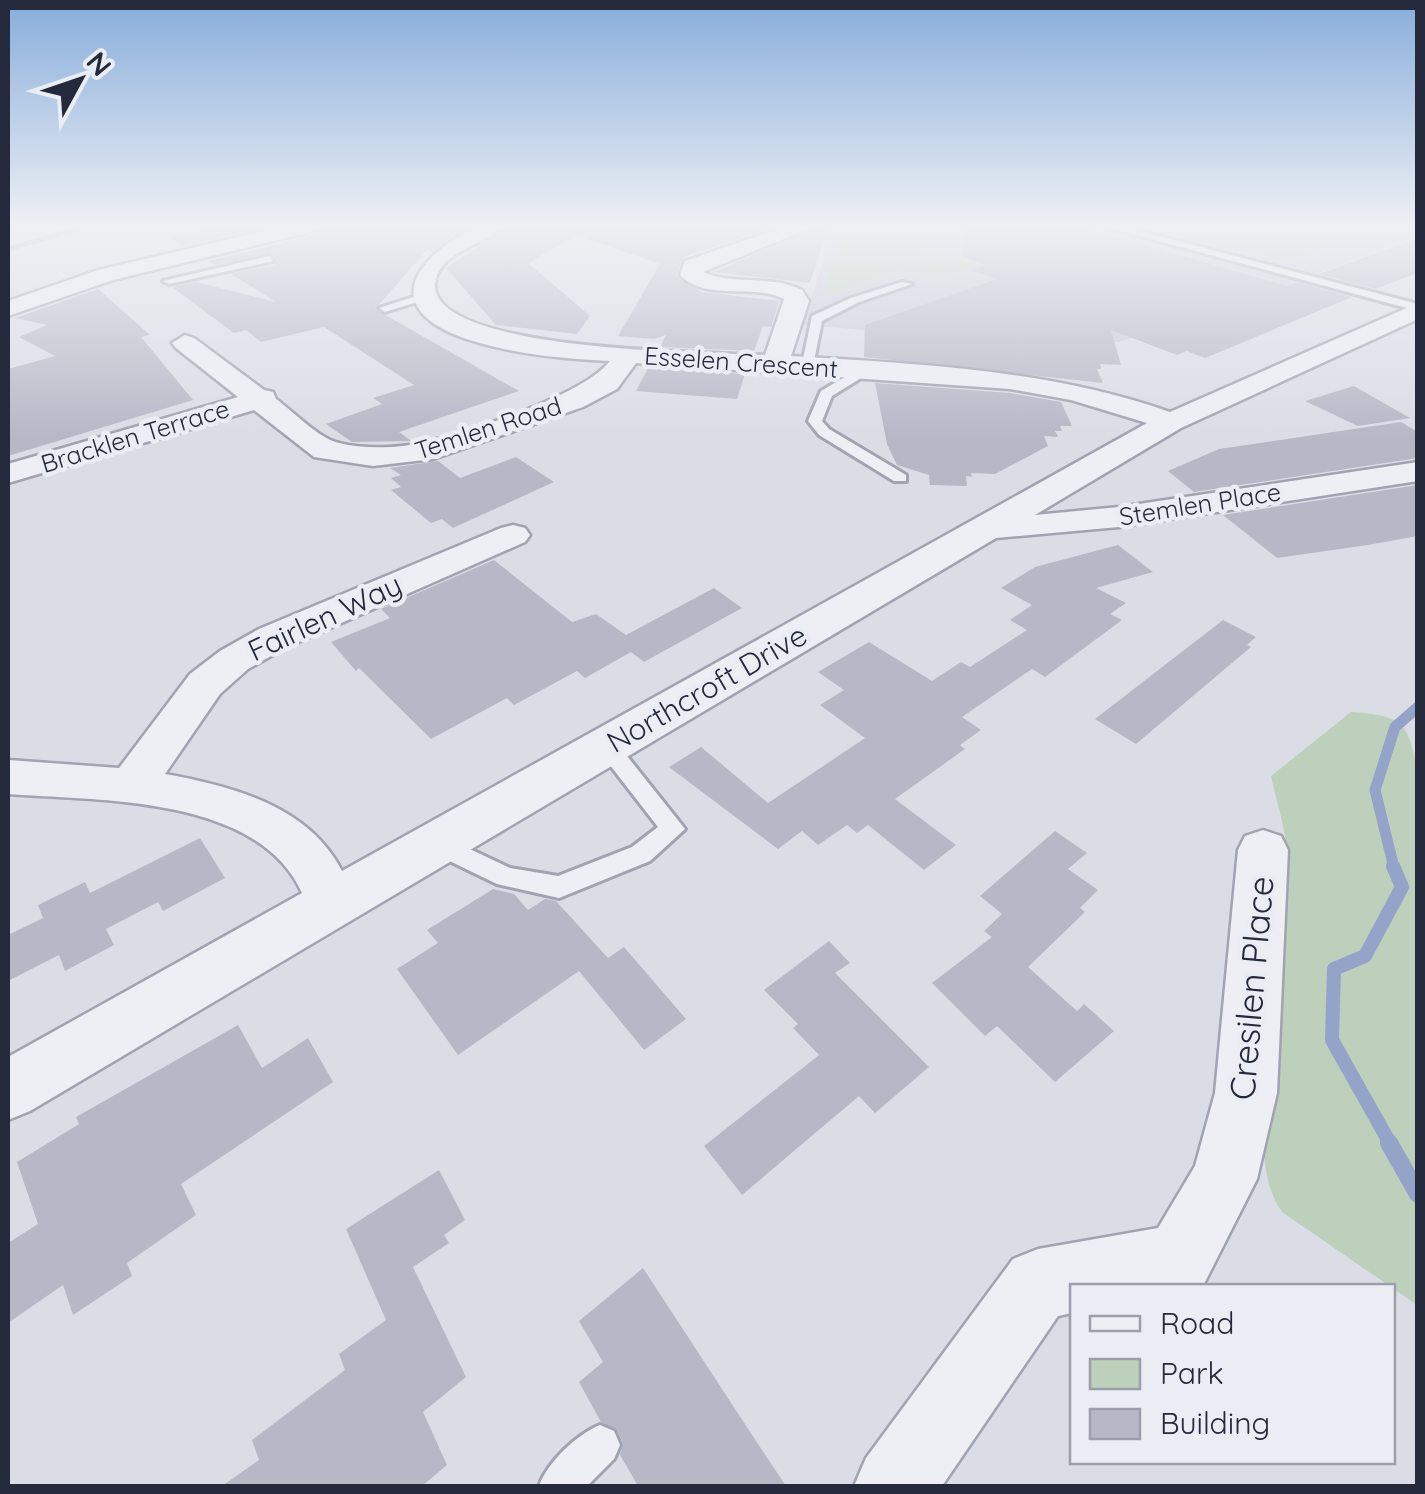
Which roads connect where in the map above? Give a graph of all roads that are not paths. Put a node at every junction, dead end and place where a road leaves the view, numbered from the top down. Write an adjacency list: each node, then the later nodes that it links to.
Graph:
1 (426, 296): 11 (street, Esselen Crescent)
2 (40, 297): 7 (street)
3 (424, 297): 8 (lane)
4 (795, 297): 12 (street)
5 (868, 297): 13 (lane)
6 (1372, 297): 9 (lane)
7 (8, 308)
8 (385, 308)
9 (1418, 309): 16 (street, Northcroft Drive)
10 (185, 343): 15 (street, Temlen Road)
11 (629, 354): 12 (street, Esselen Crescent); 15 (street, Temlen Road)
12 (775, 364): 13 (street, Esselen Crescent)
13 (806, 366): 14 (street, Esselen Crescent)
14 (867, 370): 16 (street, Esselen Crescent); 19 (lane)
15 (262, 398): 18 (street, Bracklen Terrace)
16 (1171, 422): 20 (street, Northcroft Drive)
17 (1418, 471): 20 (street, Stemlen Place)
18 (8, 474)
19 (900, 478)
20 (983, 531): 22 (street, Northcroft Drive)
21 (513, 535): 24 (street, Fairlen Way)
22 (607, 746): 25 (street, Northcroft Drive); 25 (lane)
23 (8, 778): 24 (street)
24 (130, 788): 27 (street)
25 (438, 844): 27 (street, Northcroft Drive)
26 (1264, 850): 31 (street, Cresilen Place)
27 (333, 904): 28 (street, Northcroft Drive)
28 (8, 1090)
29 (600, 1444): 30 (lane)
30 (559, 1486)
31 (894, 1486)

